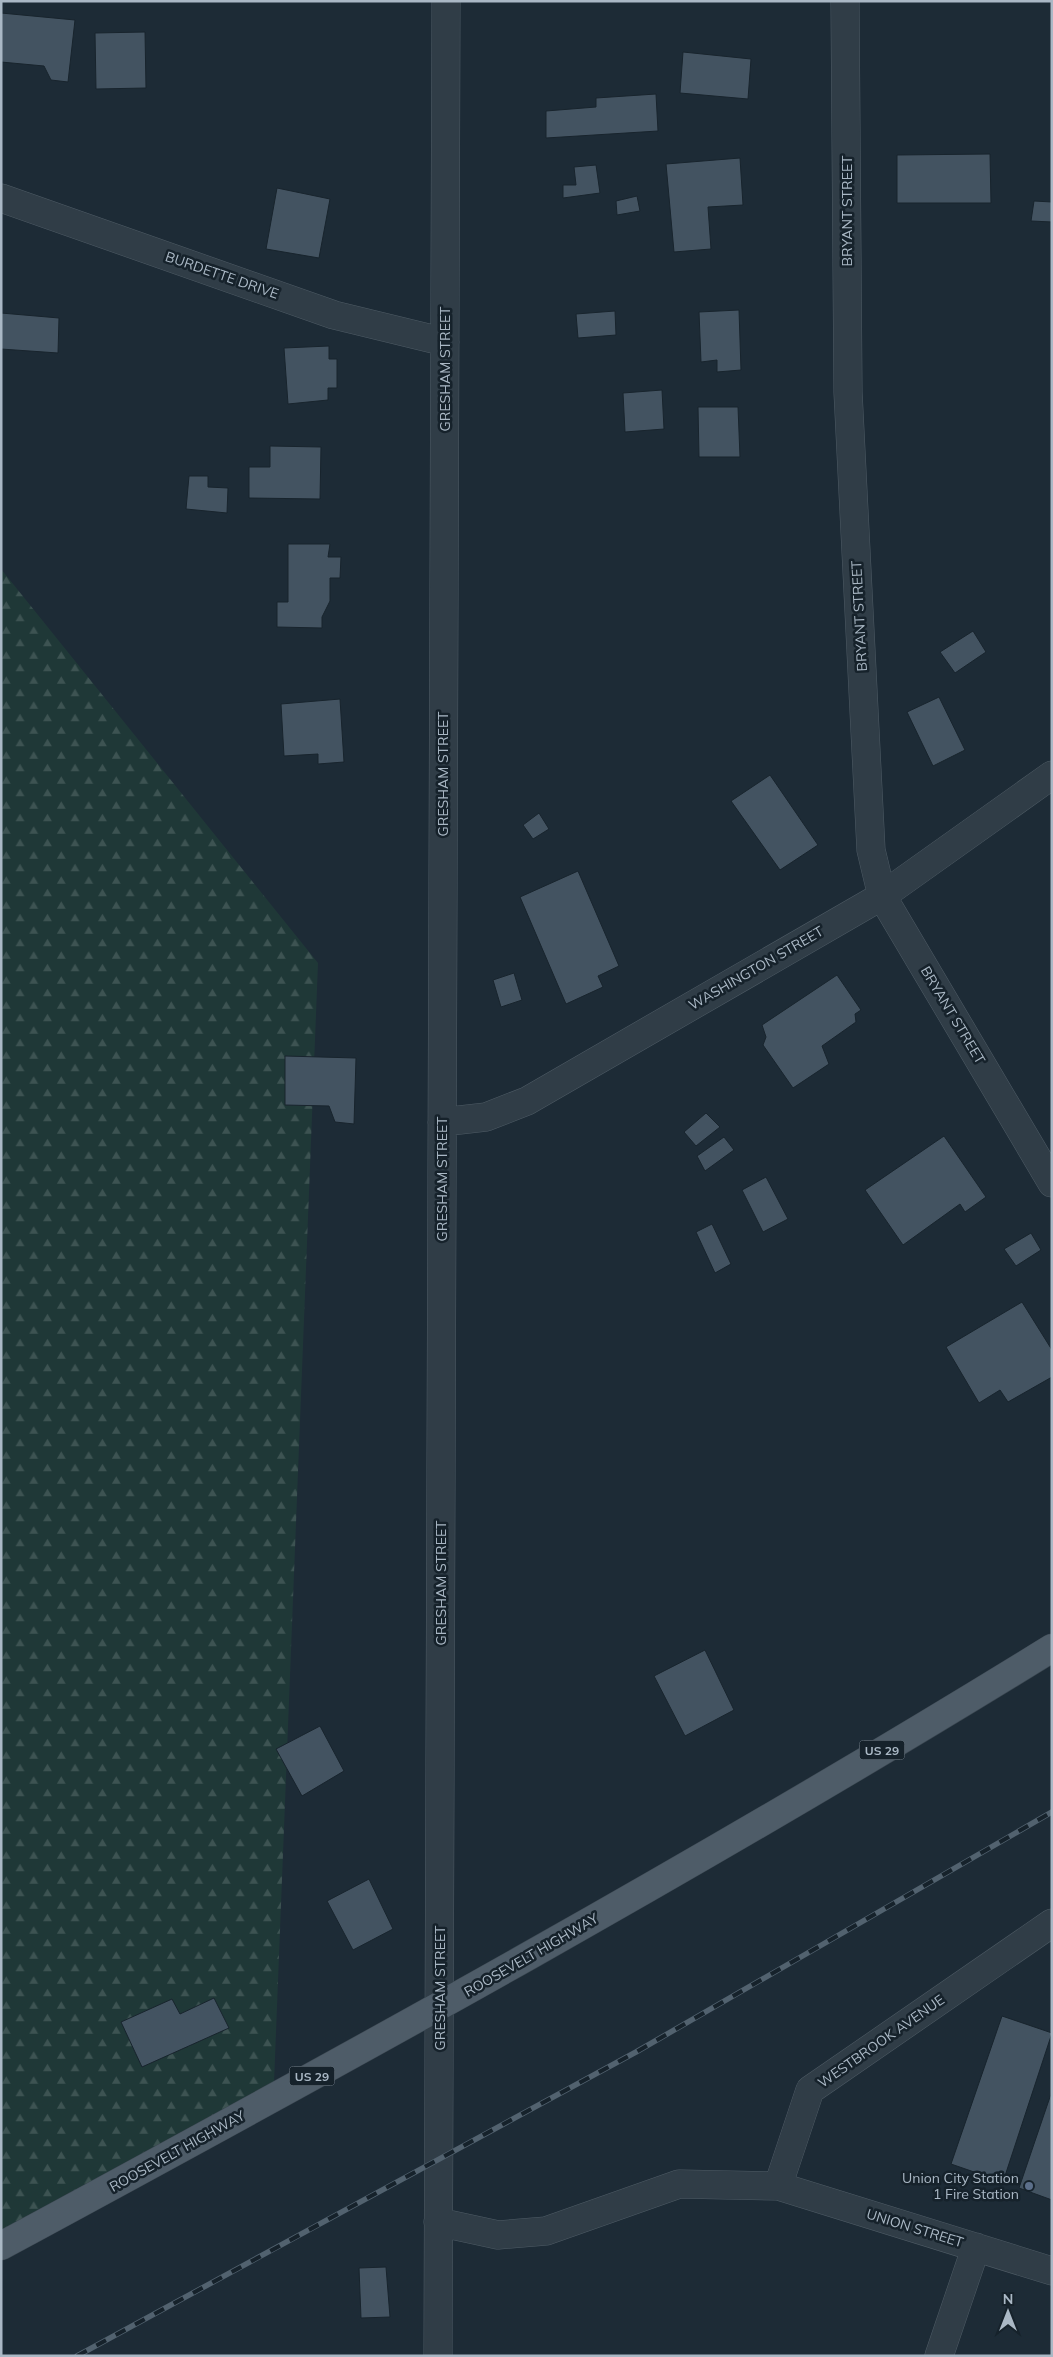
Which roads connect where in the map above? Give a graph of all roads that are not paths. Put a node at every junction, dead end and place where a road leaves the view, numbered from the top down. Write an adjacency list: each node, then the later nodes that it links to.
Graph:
1 (446, 1): 4 (street, GRESHAM STREET)
2 (845, 1): 6 (street, BRYANT STREET)
3 (1, 198): 4 (street, BURDETTE DRIVE)
4 (445, 342): 7 (street, GRESHAM STREET)
5 (1052, 775): 6 (street, WASHINGTON STREET)
6 (882, 896): 7 (street, WASHINGTON STREET); 8 (street, BRYANT STREET)
7 (442, 1122): 11 (street, GRESHAM STREET)
8 (1052, 1183)
9 (1052, 1648): 11 (main road, ROOSEVELT HIGHWAY / US 29)
10 (1052, 1923): 12 (street, WESTBROOK AVENUE)
11 (439, 2008): 13 (street, GRESHAM STREET); 14 (main road, ROOSEVELT HIGHWAY / US 29)
12 (778, 2186): 13 (street); 15 (street, UNION STREET)
13 (438, 2222): 17 (street, GRESHAM STREET)
14 (1, 2246)
15 (976, 2247): 16 (street, UNION STREET); 18 (street)
16 (1052, 2271)
17 (438, 2356)
18 (938, 2356)

